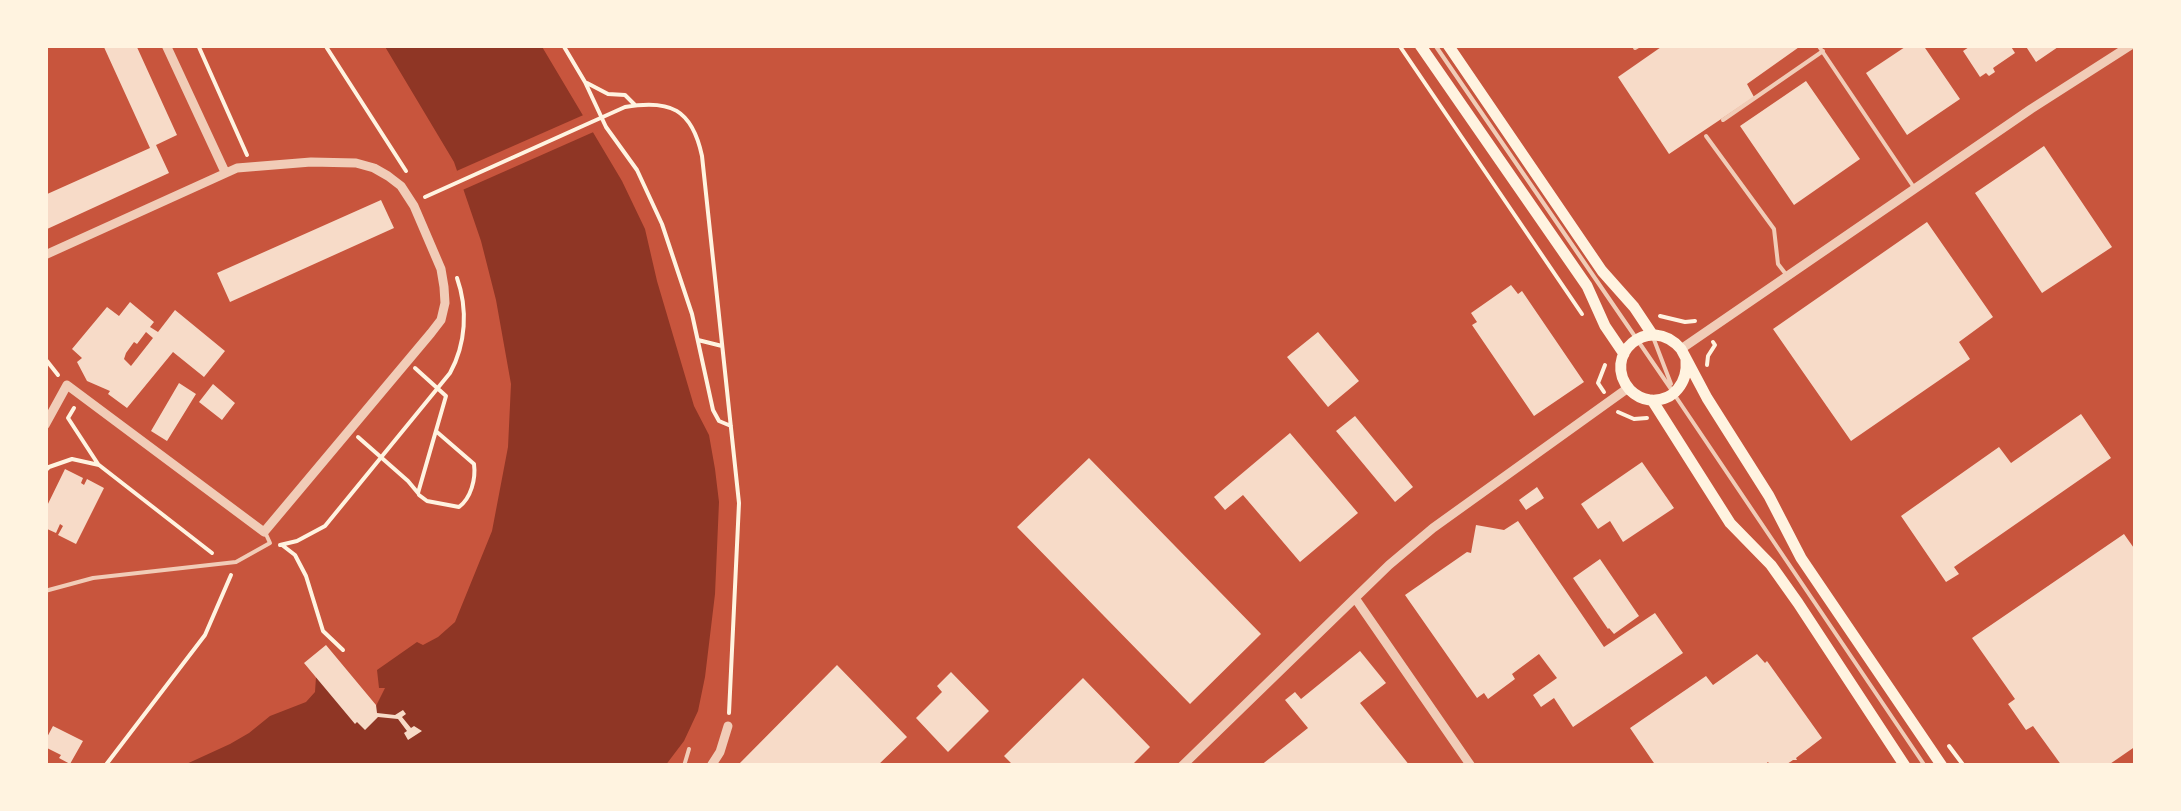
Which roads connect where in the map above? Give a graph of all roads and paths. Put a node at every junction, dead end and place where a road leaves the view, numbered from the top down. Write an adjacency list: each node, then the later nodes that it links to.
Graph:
1 (166, 45): 17 (street)
2 (198, 45): 16 (path)
3 (325, 45): 18 (path)
4 (563, 45): 12 (path)
5 (1398, 45): 24 (path)
6 (1420, 45): 29 (main road)
7 (1435, 45): 26 (lane)
8 (1448, 45): 25 (main road)
9 (1818, 45): 11 (lane)
10 (2132, 45): 19 (street)
11 (1822, 52): 14 (lane); 19 (lane)
12 (584, 82): 13 (path); 27 (path)
13 (635, 105): 20 (path); 28 (path)
14 (1723, 120)
15 (1706, 136): 23 (lane)
16 (251, 166): 17 (street); 32 (street)
17 (225, 172): 21 (street)
18 (413, 182)
19 (1915, 189): 23 (street)
20 (426, 206)
21 (45, 256)
22 (453, 269): 34 (path)
23 (1788, 276): 30 (street)
24 (1584, 317)
25 (1652, 334): 26 (main road); 30 (main road); 36 (lane)
26 (1637, 339): 29 (main road); 36 (lane)
27 (698, 340): 28 (path); 40 (path)
28 (722, 346): 40 (path)
29 (1624, 354): 35 (main road)
30 (1684, 355): 36 (main road); 63 (main road)
31 (46, 361): 33 (path)
32 (408, 362): 34 (path); 41 (street)
33 (68, 385): 37 (street); 39 (street)
34 (438, 388): 42 (path); 43 (path)
35 (1628, 388): 38 (main road); 52 (street)
36 (1674, 393): 38 (main road); 62 (lane)
37 (81, 395): 44 (path); 47 (street)
38 (1652, 400): 61 (main road)
39 (45, 425)
40 (731, 426): 54 (path)
41 (350, 430): 43 (path); 47 (street)
42 (437, 432): 46 (path); 46 (path)
43 (382, 458): 46 (path); 49 (path)
44 (99, 465): 45 (path); 50 (path)
45 (45, 471)
46 (418, 494)
47 (264, 532): 48 (lane)
48 (270, 543): 49 (path); 50 (lane)
49 (282, 546): 53 (path)
50 (236, 562): 51 (lane); 56 (path)
51 (45, 591)
52 (1355, 598): 59 (street); 60 (street)
53 (342, 650)
54 (728, 726): 58 (street)
55 (689, 749): 57 (lane)
56 (105, 766)
57 (684, 766)
58 (711, 766)
59 (1182, 766)
60 (1471, 766)
61 (1905, 766)
62 (1925, 766)
63 (1942, 766)

